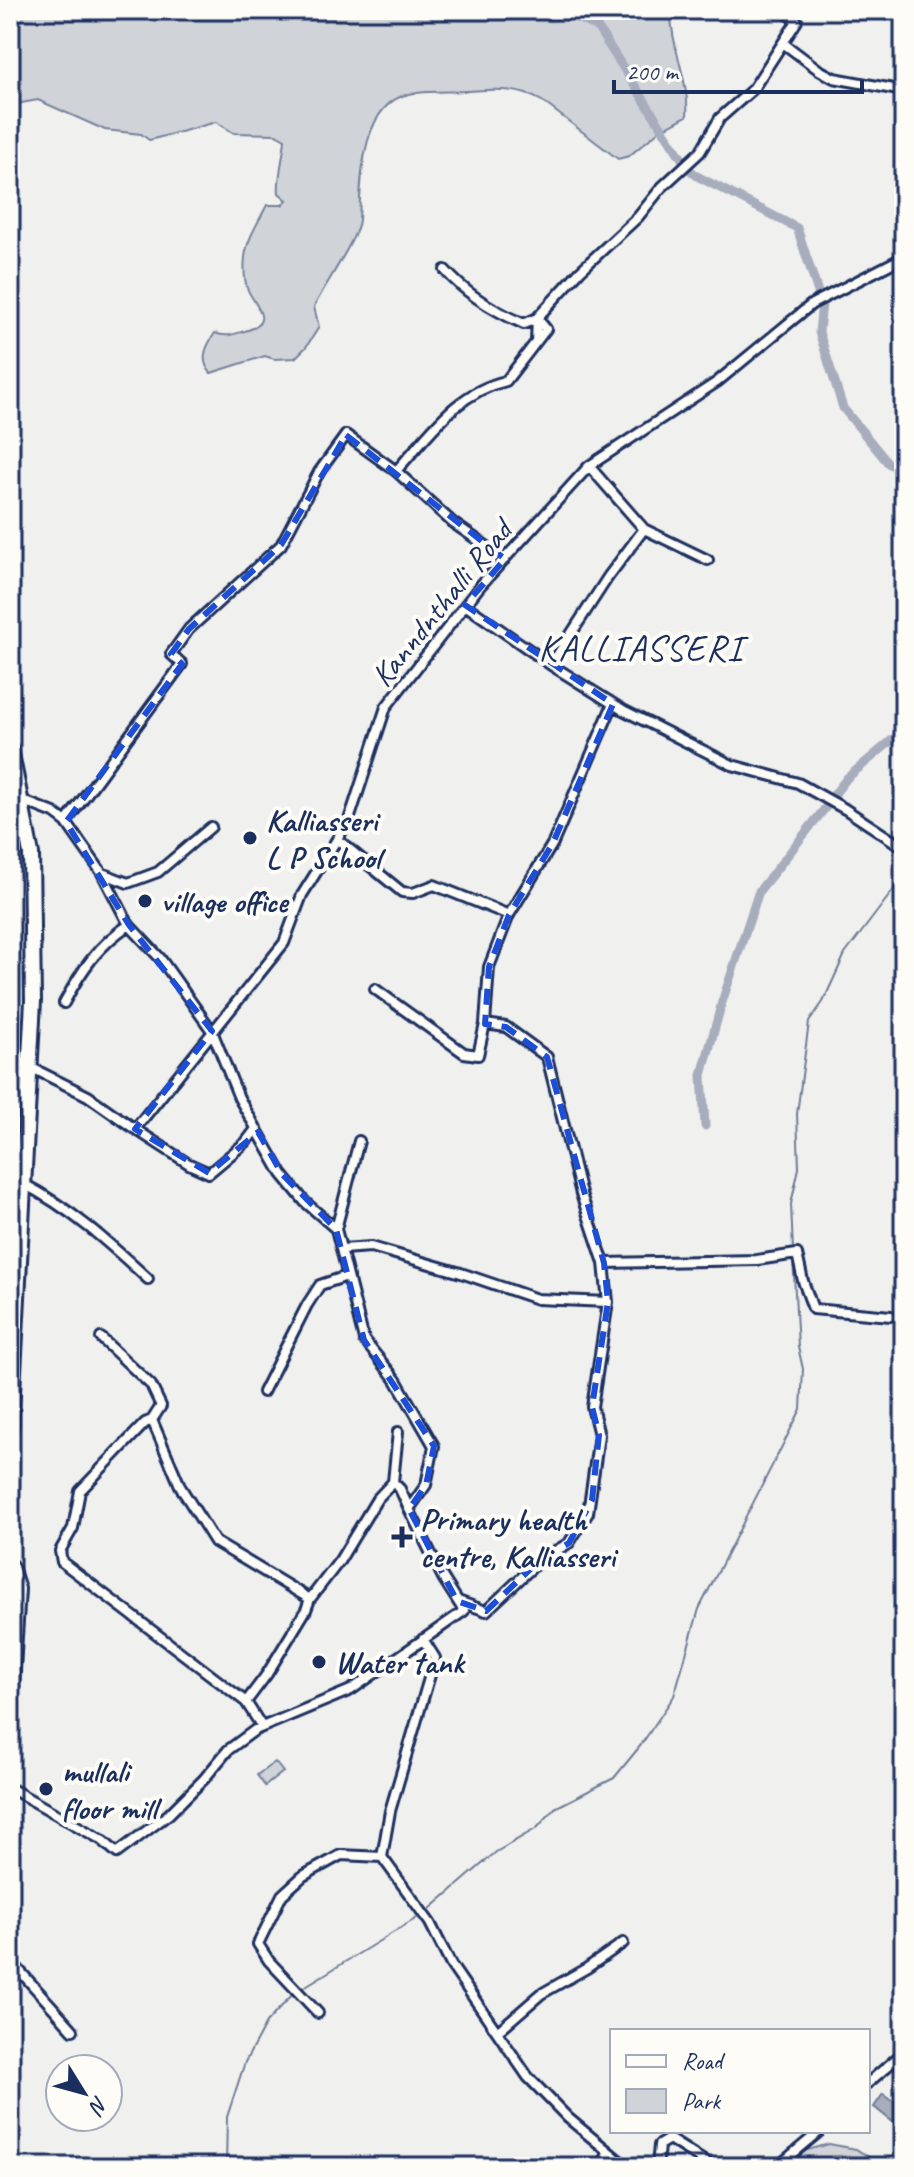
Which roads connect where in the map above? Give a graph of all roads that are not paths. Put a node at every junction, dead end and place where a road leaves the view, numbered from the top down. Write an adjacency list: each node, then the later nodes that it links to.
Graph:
1 (783, 10): 2 (street)
2 (783, 43): 3 (street); 6 (street)
3 (904, 91)
4 (904, 257): 7 (street, Kanndnthalli Road)
5 (445, 270): 6 (street)
6 (537, 318): 8 (street)
7 (589, 466): 9 (street); 10 (street, Kanndnthalli Road)
8 (396, 471): 10 (street); 17 (street)
9 (644, 529): 11 (street); 13 (street)
10 (505, 559): 12 (street, Kanndnthalli Road)
11 (708, 560)
12 (465, 605): 13 (street); 20 (street, Kanndnthalli Road)
13 (551, 665): 14 (street)
14 (613, 704): 21 (street); 23 (street)
15 (10, 749): 16 (highway)
16 (21, 803): 17 (street); 19 (street); 30 (highway)
17 (66, 822): 22 (street)
18 (211, 827): 22 (street)
19 (10, 831)
20 (337, 839): 23 (street); 28 (street, Kanndnthalli Road)
21 (904, 848)
22 (102, 873): 24 (street)
23 (509, 915): 27 (street)
24 (129, 925): 26 (street); 28 (street)
25 (375, 989): 27 (street)
26 (64, 1003)
27 (485, 1024): 38 (street)
28 (212, 1031): 31 (street, Kanndnthalli Road); 32 (street)
29 (10, 1057): 30 (street)
30 (28, 1066): 31 (street); 34 (highway)
31 (135, 1129): 32 (street)
32 (256, 1129): 36 (street)
33 (359, 1141): 36 (street)
34 (22, 1183): 35 (highway); 40 (street)
35 (15, 1207): 46 (highway)
36 (336, 1229): 37 (street)
37 (342, 1249): 39 (street); 41 (street)
38 (604, 1263): 41 (street); 42 (street)
39 (347, 1276): 44 (street); 49 (street)
40 (148, 1279)
41 (608, 1302): 52 (street)
42 (891, 1316)
43 (101, 1338): 45 (street)
44 (263, 1392)
45 (152, 1420): 51 (street); 55 (street)
46 (10, 1428)
47 (398, 1432): 48 (street)
48 (393, 1482): 49 (street); 51 (street)
49 (409, 1509): 52 (street)
50 (10, 1567): 54 (highway)
51 (310, 1599): 55 (street)
52 (457, 1601): 53 (street)
53 (423, 1639): 56 (street); 58 (street)
54 (10, 1700)
55 (246, 1702): 56 (street)
56 (262, 1727): 57 (street)
57 (10, 1788)
58 (382, 1857): 61 (street); 63 (street)
59 (623, 1943): 63 (street)
60 (10, 1960): 62 (street)
61 (318, 2013)
62 (73, 2030)
63 (497, 2032): 67 (street)
64 (904, 2052): 65 (street)
65 (870, 2081)
66 (818, 2133): 72 (street)
67 (608, 2153): 68 (street); 69 (street)
68 (601, 2167)
69 (627, 2167)
70 (657, 2167): 71 (street)
71 (713, 2167)
72 (777, 2167)

